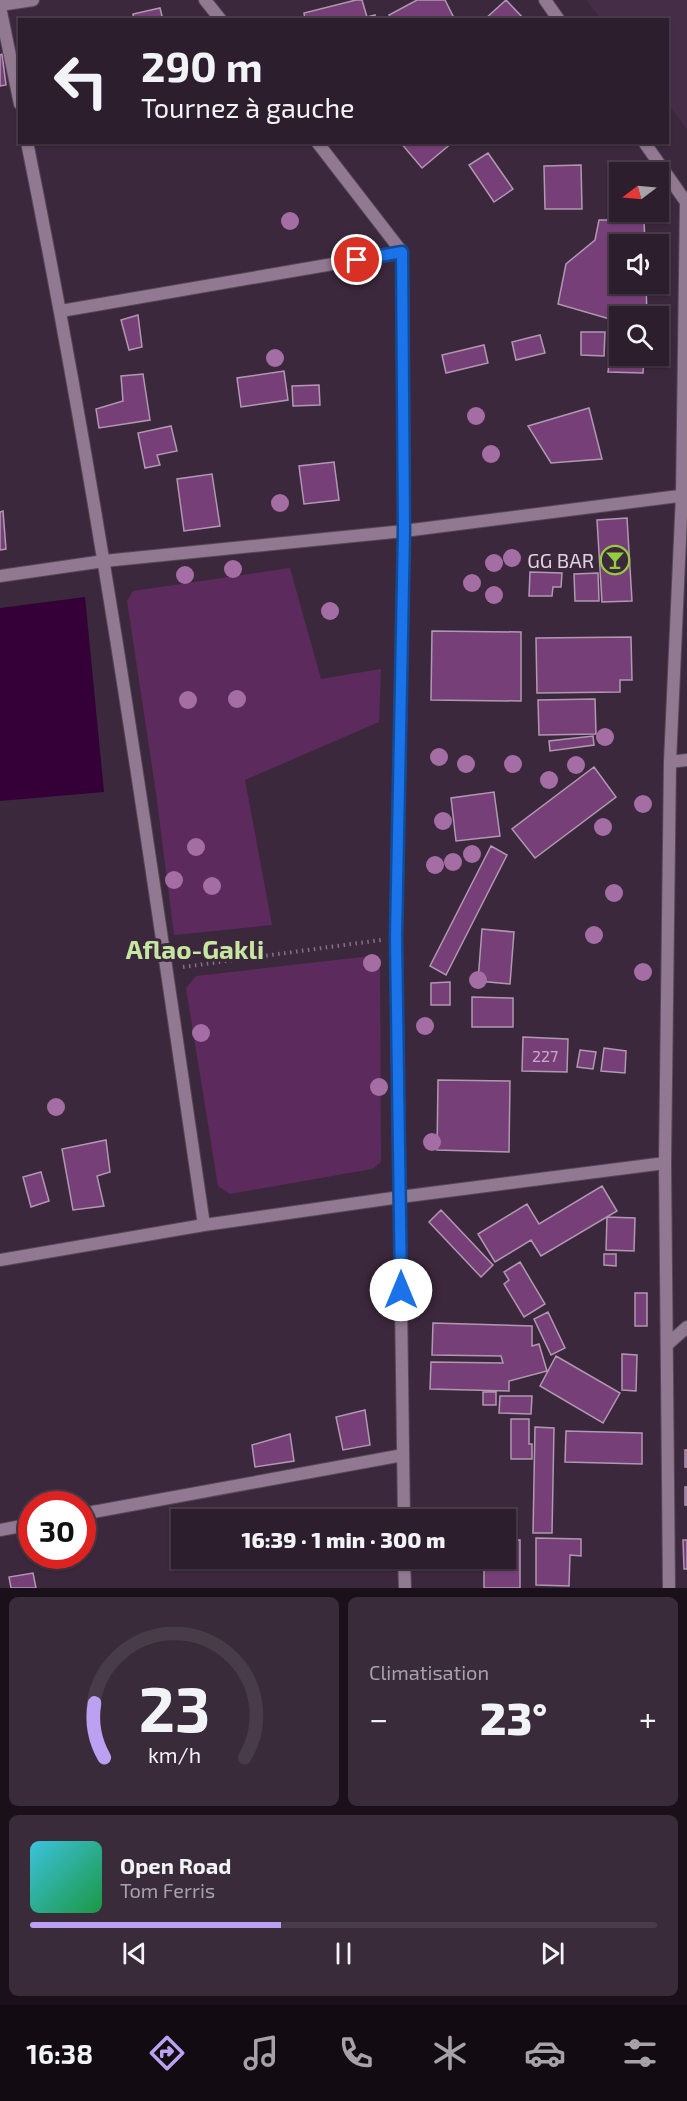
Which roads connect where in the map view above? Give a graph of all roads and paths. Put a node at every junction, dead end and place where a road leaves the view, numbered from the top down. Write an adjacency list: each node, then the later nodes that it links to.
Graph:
1 (33, 0): 4 (street)
2 (205, 0): 5 (street)
3 (545, 0): 6 (street)
4 (0, 6): 7 (street)
5 (218, 18)
6 (558, 18)
7 (18, 94)
8 (27, 144): 13 (street)
9 (318, 144): 12 (street)
10 (645, 144): 11 (street)
11 (686, 202): 14 (street)
12 (402, 252): 13 (street); 15 (street)
13 (61, 311): 16 (street)
14 (684, 495): 15 (street); 19 (street)
15 (404, 531): 16 (street); 20 (street)
16 (105, 561): 17 (street); 21 (street)
17 (0, 576)
18 (687, 760): 19 (street)
19 (670, 762): 22 (street)
20 (396, 938): 21 (path); 23 (street)
21 (166, 969): 24 (street)
22 (665, 1162): 23 (street); 27 (street)
23 (400, 1197): 24 (street); 28 (street)
24 (204, 1225): 25 (street)
25 (0, 1260)
26 (687, 1327): 27 (street)
27 (668, 1344): 35 (street)
28 (403, 1455): 29 (street); 30 (street)
29 (404, 1509)
30 (96, 1511)
31 (18, 1527): 32 (street)
32 (0, 1530)
33 (404, 1569): 34 (street)
34 (405, 1588)
35 (669, 1588)

